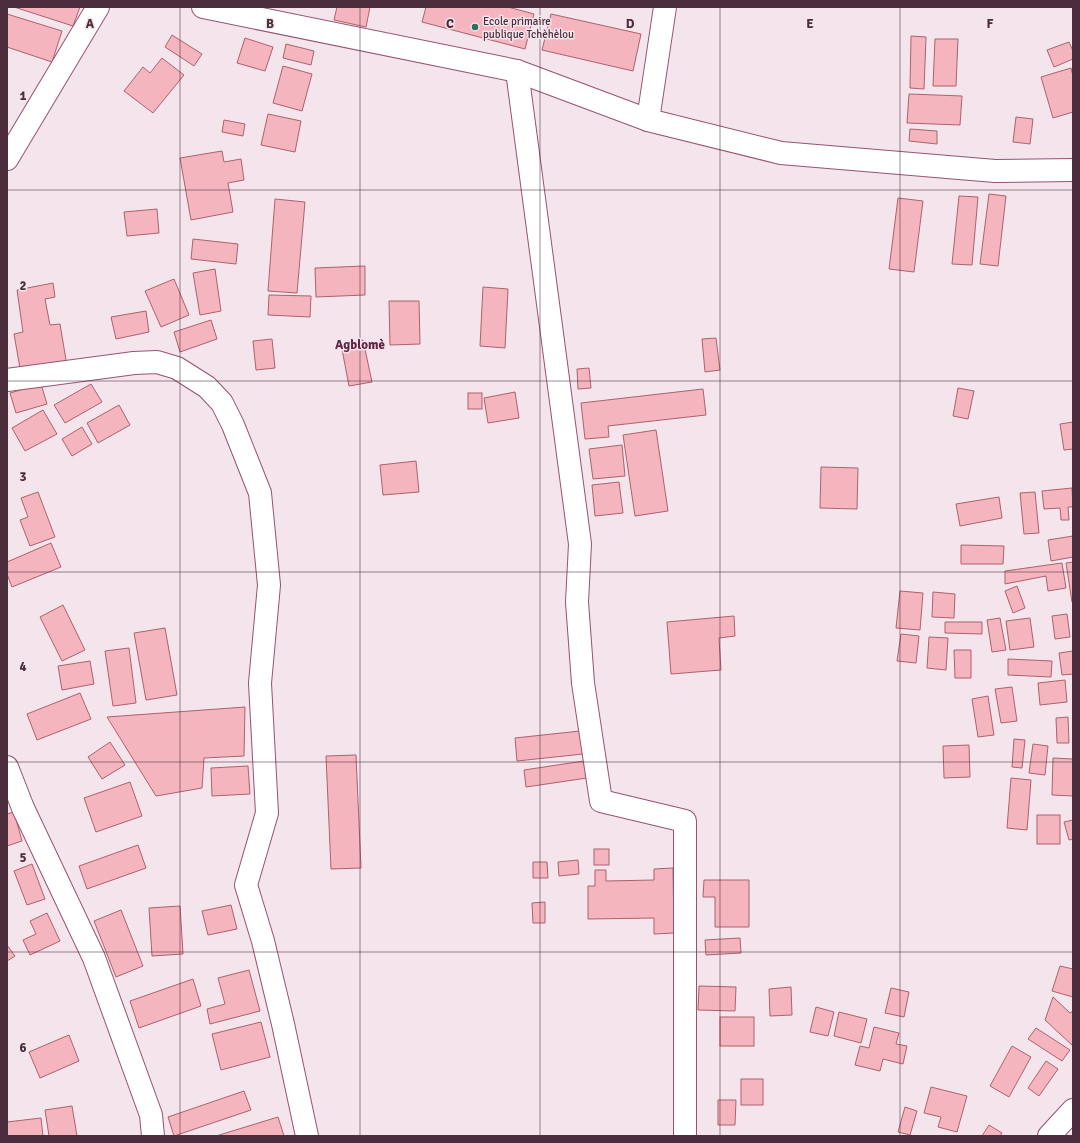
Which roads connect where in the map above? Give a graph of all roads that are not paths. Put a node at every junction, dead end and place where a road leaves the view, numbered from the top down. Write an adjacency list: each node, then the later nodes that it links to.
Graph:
1 (98, 7): 6 (street)
2 (202, 7): 4 (street)
3 (665, 7): 5 (street)
4 (518, 71): 5 (street); 13 (street)
5 (648, 120): 7 (street)
6 (7, 159)
7 (1073, 170)
8 (7, 380): 12 (street)
9 (7, 767): 11 (street)
10 (1073, 1110): 14 (street)
11 (153, 1136)
12 (306, 1136)
13 (685, 1136)
14 (1049, 1136)

